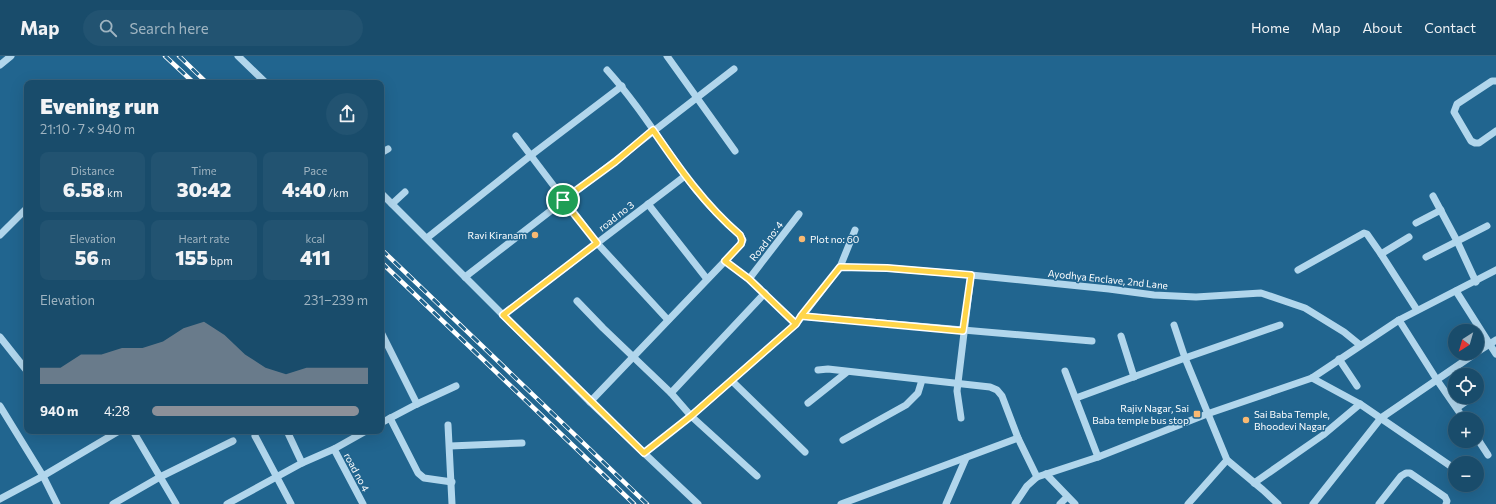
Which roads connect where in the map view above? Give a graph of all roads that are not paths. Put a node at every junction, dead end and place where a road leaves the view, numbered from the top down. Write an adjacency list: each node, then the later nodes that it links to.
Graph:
1 (11, 56): 4 (street)
2 (238, 56): 7 (street)
3 (667, 56): 10 (street)
4 (0, 65)
5 (734, 69): 10 (street)
6 (607, 70): 9 (street)
7 (263, 80)
8 (1496, 81): 12 (street)
9 (622, 86): 11 (street); 17 (street)
10 (696, 98): 11 (street); 15 (street)
11 (653, 130): 18 (street); 22 (street)
12 (1496, 131)
13 (516, 136): 17 (street)
14 (388, 149): 16 (street)
15 (735, 150)
16 (384, 151)
17 (530, 156): 22 (street); 33 (street)
18 (685, 176): 24 (street, road no 3); 38 (street)
19 (405, 192): 23 (street)
20 (384, 196): 23 (street)
21 (1433, 196): 25 (street)
22 (563, 200): 35 (street); 43 (street)
23 (392, 204): 33 (street)
24 (648, 204): 35 (street, road no 3); 44 (street)
25 (1441, 210): 28 (street); 34 (street)
26 (24, 211): 31 (street)
27 (799, 214): 45 (street, Road no: 4)
28 (1416, 223)
29 (1487, 226): 34 (street)
30 (855, 230): 39 (street)
31 (0, 235)
32 (1409, 237): 36 (street)
33 (427, 238): 43 (street)
34 (1457, 241): 37 (street); 46 (street)
35 (597, 243): 51 (street, road no 3); 53 (street)
36 (1381, 254): 40 (street); 50 (street)
37 (1426, 257)
38 (725, 261): 44 (street); 45 (street)
39 (840, 267): 42 (street, Ayodhya Enclave, 2nd Lane); 52 (street)
40 (1298, 270)
41 (1496, 270): 46 (street)
42 (971, 275): 58 (street); 64 (street, Ayodhya Enclave, 2nd Lane)
43 (465, 277): 51 (street)
44 (707, 279): 53 (street)
45 (749, 279): 48 (street)
46 (1476, 282): 47 (street)
47 (1456, 291): 50 (street); 63 (street)
48 (765, 293): 55 (street); 83 (street)
49 (577, 301): 67 (street)
50 (1417, 310): 54 (street)
51 (503, 315): 85 (street)
52 (801, 316): 55 (street); 58 (street)
53 (668, 320): 67 (street)
54 (1399, 320): 64 (street); 78 (street)
55 (796, 324): 79 (street)
56 (1174, 325): 68 (street)
57 (1280, 325): 68 (street)
58 (963, 331): 62 (street); 80 (street)
59 (1121, 336): 75 (street)
60 (0, 337): 71 (street)
61 (384, 338): 87 (street)
62 (1092, 341)
63 (1493, 341): 65 (street); 66 (street)
64 (1360, 345): 69 (street)
65 (1484, 347)
66 (1496, 354)
67 (633, 357): 83 (street); 85 (street)
68 (1185, 358): 75 (street); 93 (street)
69 (1339, 360): 76 (street); 82 (street)
70 (1465, 360): 78 (street)
71 (24, 367)
72 (818, 370): 74 (street)
73 (1065, 371): 84 (street)
74 (847, 372): 77 (street); 86 (street)
75 (1134, 376): 84 (street)
76 (1312, 378): 88 (street); 93 (street)
77 (922, 380): 80 (street); 106 (street)
78 (1437, 380): 91 (street); 97 (street)
79 (732, 381): 94 (street); 112 (street)
80 (958, 383): 96 (street); 105 (street)
81 (456, 386): 87 (street)
82 (1357, 386)
83 (671, 393): 94 (street)
84 (1076, 398): 115 (street)
85 (590, 402): 113 (street)
86 (808, 403)
87 (417, 404): 95 (street)
88 (1360, 404): 97 (street); 127 (street)
89 (1463, 404): 91 (street)
90 (0, 406): 121 (street)
91 (1457, 408): 92 (street)
92 (1460, 412)
93 (1207, 414): 115 (street); 117 (street)
94 (691, 416): 113 (street); 122 (street)
95 (390, 418): 98 (street); 126 (street)
96 (961, 418)
97 (1381, 418): 119 (street); 145 (street)
98 (384, 421)
99 (448, 425): 109 (street)
100 (114, 434): 121 (street)
101 (135, 434): 123 (street)
102 (288, 434): 118 (street)
103 (360, 434): 111 (street)
104 (255, 436): 124 (street)
105 (1018, 438): 116 (street); 125 (street)
106 (843, 440)
107 (233, 441): 123 (street)
108 (522, 443): 109 (street)
109 (450, 446): 126 (street)
110 (1483, 448): 114 (street)
111 (334, 449): 118 (street); 135 (street, road no 4)
112 (805, 452)
113 (644, 453): 137 (street)
114 (1488, 455)
115 (1098, 457): 120 (street)
116 (966, 458): 138 (street); 139 (street)
117 (1227, 460): 127 (street); 143 (street)
118 (302, 463): 124 (street)
119 (1448, 464)
120 (1046, 474): 125 (street); 128 (street)
121 (43, 476): 129 (street); 130 (street)
122 (757, 476)
123 (160, 477): 131 (street); 132 (street)
124 (277, 477): 133 (street); 134 (street)
125 (1037, 477): 140 (street)
126 (452, 482): 136 (street)
127 (1254, 483): 144 (street)
128 (1067, 497): 141 (street); 142 (street)
129 (0, 498)
130 (57, 504)
131 (113, 504)
132 (176, 504)
133 (227, 504)
134 (291, 504)
135 (363, 504)
136 (452, 504)
137 (698, 504)
138 (841, 504)
139 (946, 504)
140 (1015, 504)
141 (1060, 504)
142 (1075, 504)
143 (1188, 504)
144 (1278, 504)
145 (1313, 504)
146 (1379, 504): 147 (street)
147 (1446, 504)

